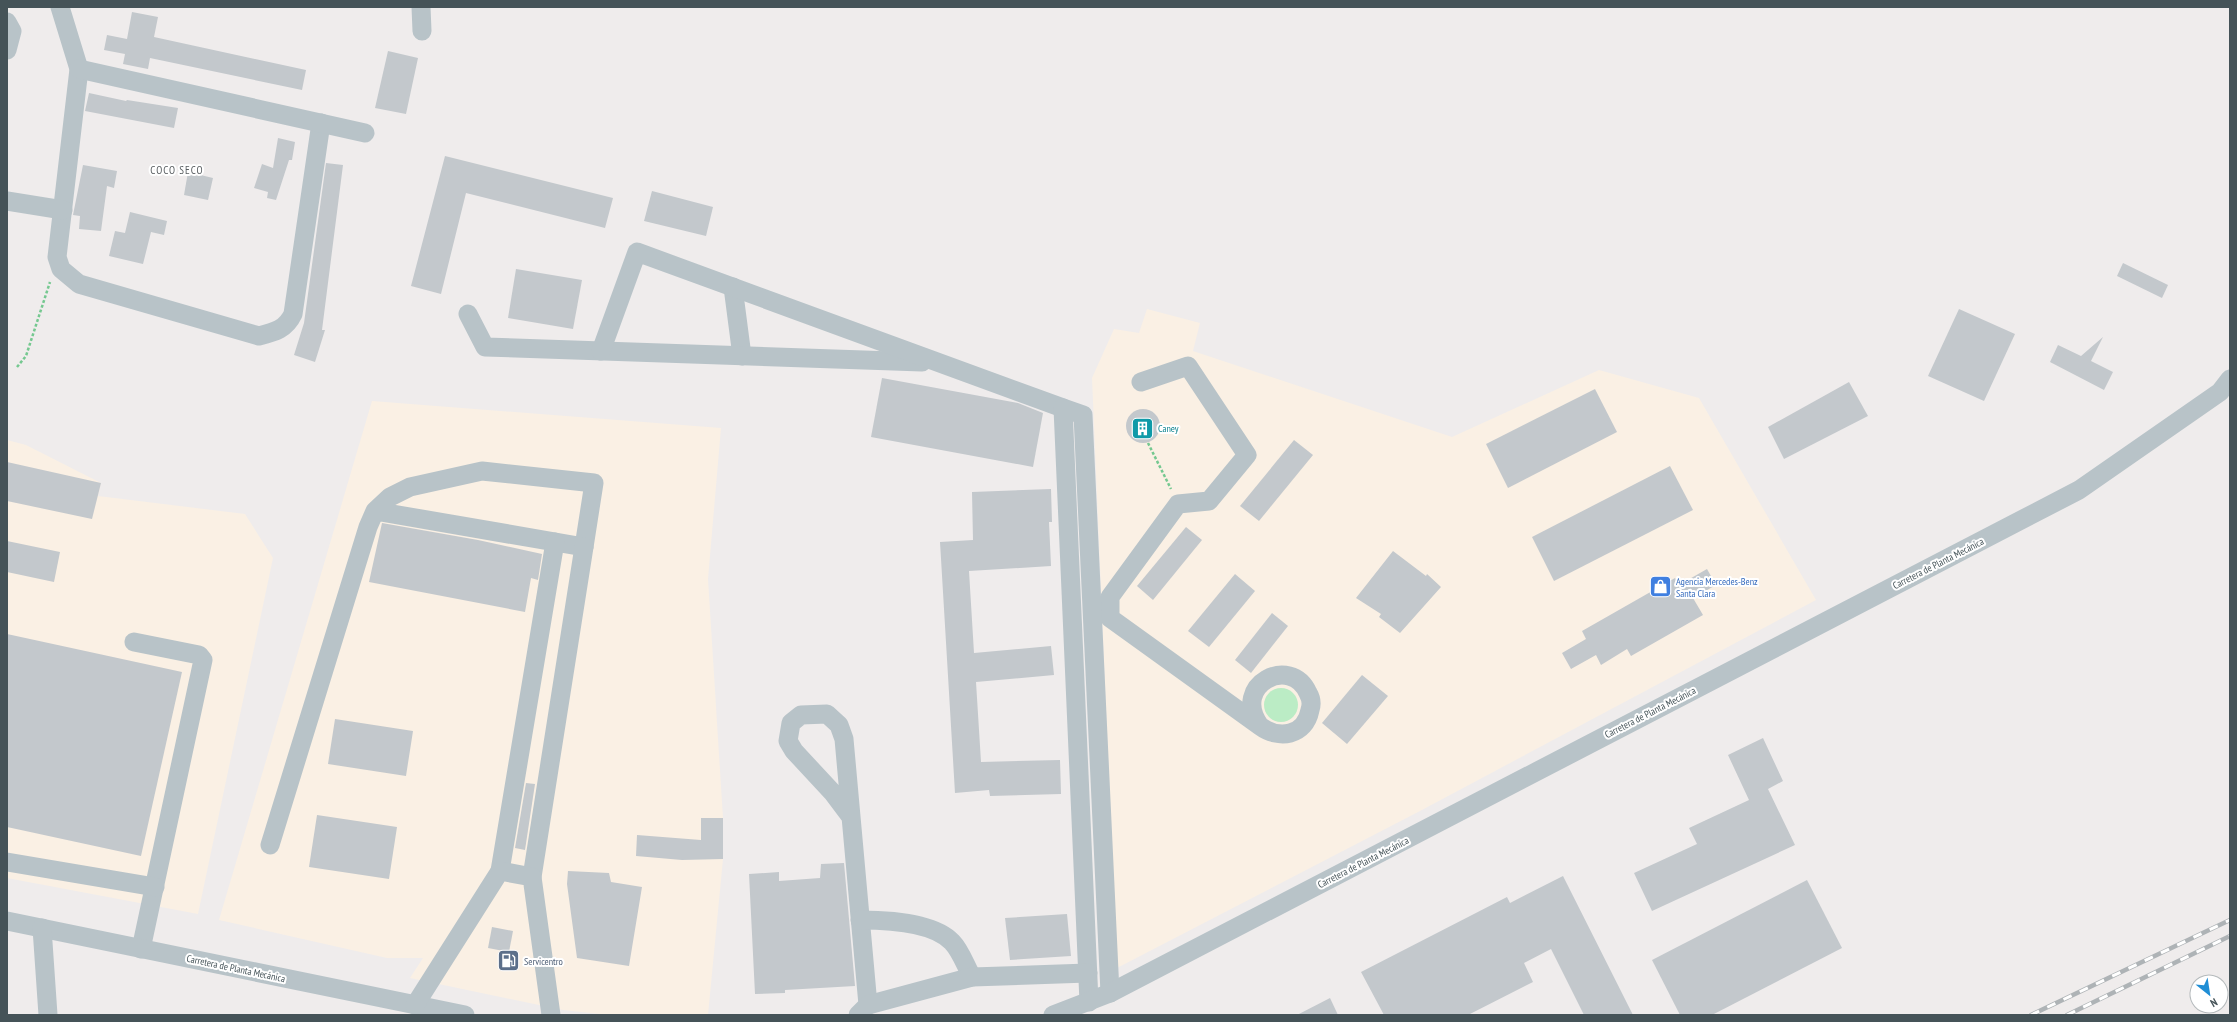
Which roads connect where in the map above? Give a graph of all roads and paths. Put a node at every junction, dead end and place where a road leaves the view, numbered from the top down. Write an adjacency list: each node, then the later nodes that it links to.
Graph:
1 (60, 7): 6 (street)
2 (421, 7): 4 (street)
3 (7, 22): 5 (street)
4 (422, 31)
5 (7, 50)
6 (79, 69): 7 (street); 10 (street)
7 (321, 123): 8 (street); 11 (street)
8 (365, 133)
9 (7, 201): 10 (street)
10 (63, 210): 11 (street)
11 (57, 257): 17 (path)
12 (733, 287): 14 (street); 15 (street); 16 (street)
13 (468, 314): 14 (street)
14 (601, 351): 15 (street)
15 (742, 356): 16 (street)
16 (939, 362): 20 (street)
17 (17, 367)
18 (1141, 382): 22 (street)
19 (2227, 392): 40 (street, Carretera de Planta Mecánica)
20 (1063, 408): 38 (street); 40 (street)
21 (1148, 443): 22 (path)
22 (1178, 504): 27 (street)
23 (375, 511): 24 (street); 25 (street); 29 (street)
24 (555, 542): 25 (street); 31 (street)
25 (584, 547): 32 (street)
26 (134, 642): 33 (street)
27 (1260, 726)
28 (851, 817): 28 (street); 34 (street)
29 (270, 845)
30 (7, 862): 33 (street)
31 (500, 870): 32 (street); 42 (street)
32 (532, 877): 47 (street)
33 (155, 887): 37 (street)
34 (860, 920): 39 (street); 44 (street)
35 (7, 921): 36 (street, Carretera de Planta Mecánica)
36 (42, 928): 37 (street, Carretera de Planta Mecánica); 45 (street)
37 (141, 949): 43 (street, Carretera de Planta Mecánica)
38 (1088, 973): 39 (street); 41 (street)
39 (972, 977): 44 (street)
40 (1110, 993): 41 (street, Carretera de Planta Mecánica)
41 (1089, 1002): 48 (street, Carretera de Planta Mecánica)
42 (415, 1005): 43 (street, Carretera de Planta Mecánica); 46 (street, Carretera de Planta Mecánica)
43 (393, 1007)
44 (863, 1010)
45 (48, 1015)
46 (465, 1015)
47 (551, 1015)
48 (1053, 1015)

